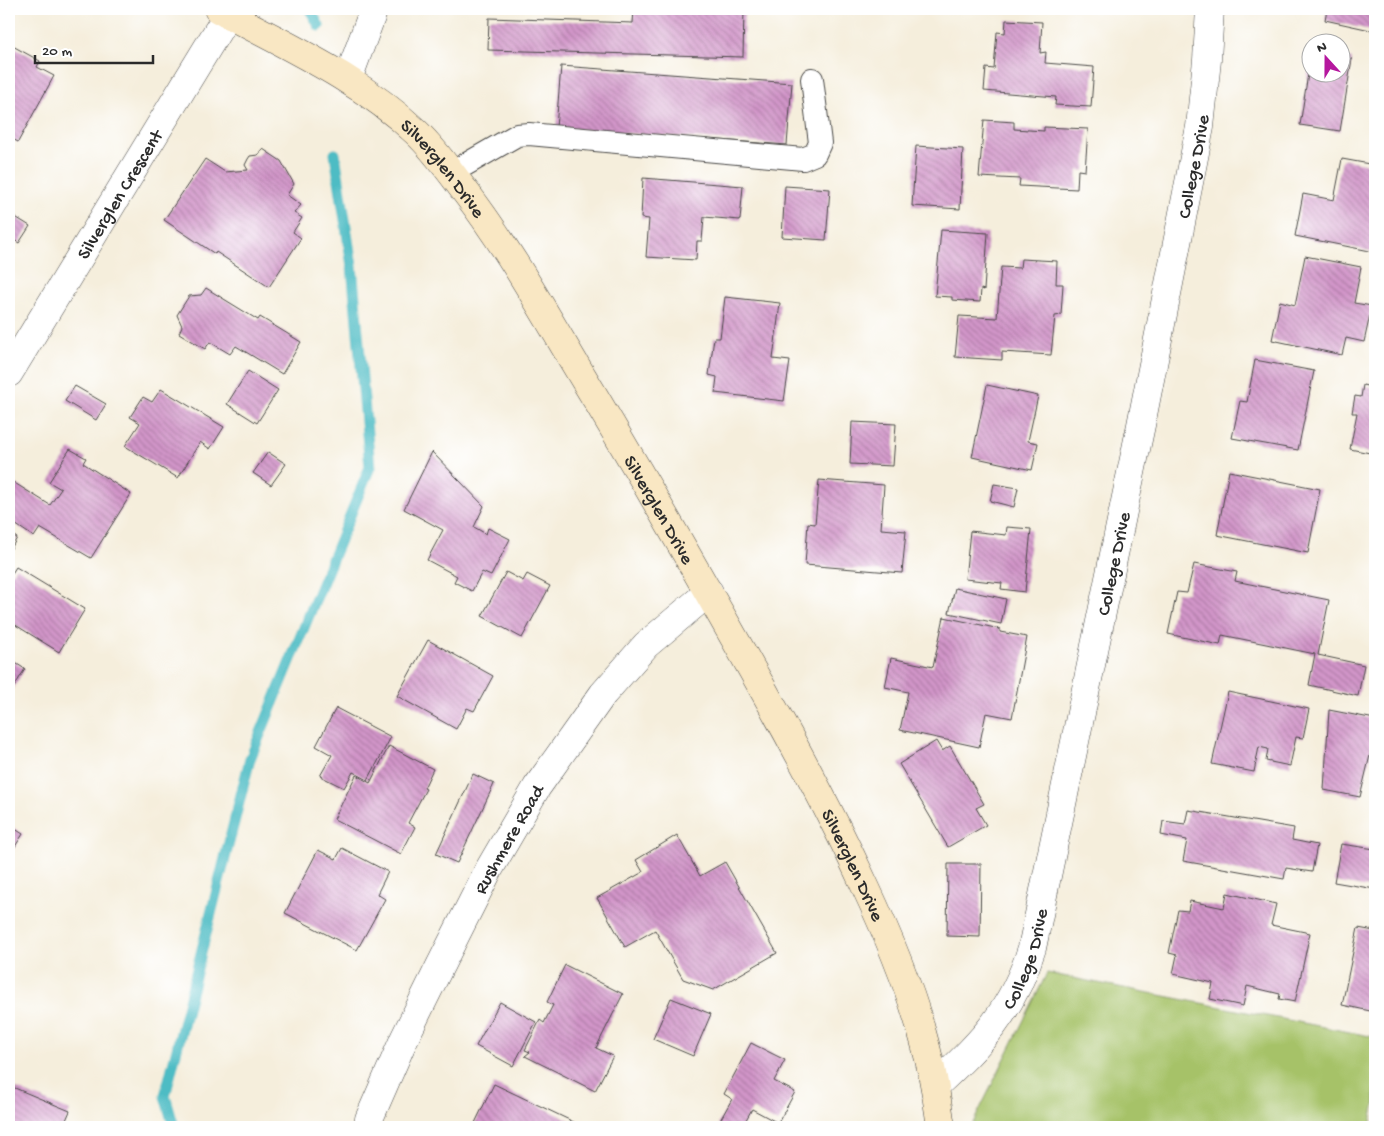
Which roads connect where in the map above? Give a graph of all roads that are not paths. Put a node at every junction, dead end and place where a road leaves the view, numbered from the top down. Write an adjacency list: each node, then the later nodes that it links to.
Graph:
1 (374, 9): 5 (street)
2 (1210, 9): 9 (street, College Drive)
3 (223, 12): 5 (street, Silverglen Drive); 7 (street, Silverglen Crescent)
4 (812, 78): 6 (lane)
5 (348, 79): 6 (street, Silverglen Drive)
6 (451, 173): 8 (street, Silverglen Drive)
7 (9, 373)
8 (709, 592): 9 (street, Silverglen Drive); 10 (street, Rushmere Road)
9 (935, 1086): 11 (street, Silverglen Drive)
10 (368, 1127)
11 (941, 1127)

